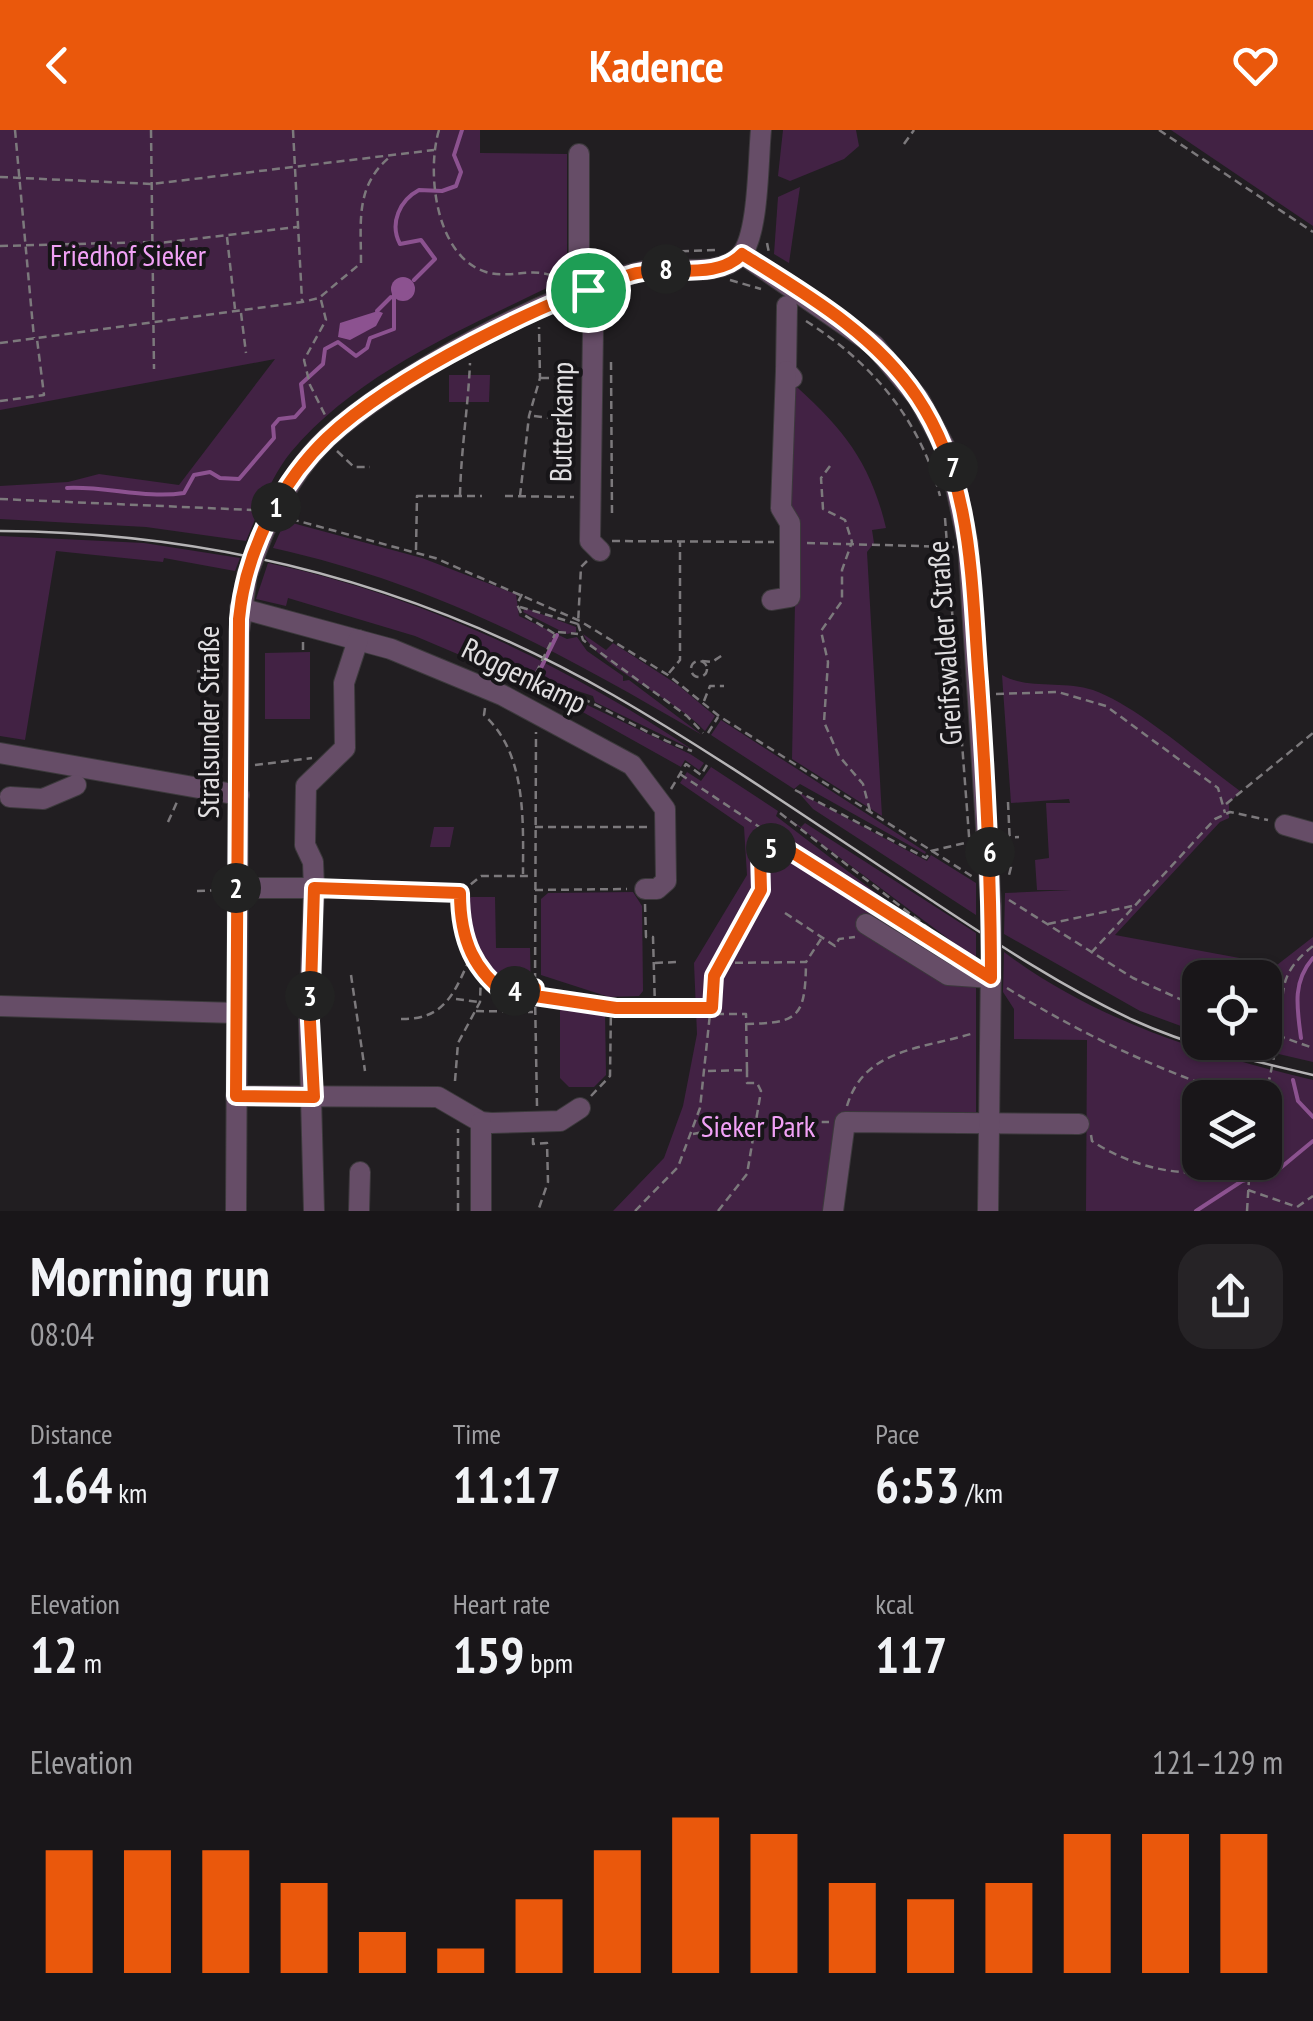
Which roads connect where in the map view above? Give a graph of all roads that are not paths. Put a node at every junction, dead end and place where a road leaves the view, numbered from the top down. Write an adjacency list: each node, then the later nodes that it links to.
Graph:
1 (762, 130): 3 (street)
2 (579, 154): 4 (street)
3 (742, 254): 4 (street, Stralsunder Straße); 23 (street, Greifswalder Straße, bridge)
4 (588, 290): 6 (street, Butterkamp); 8 (street, Stralsunder Straße, bridge)
5 (787, 306): 7 (street)
6 (600, 551)
7 (772, 600)
8 (240, 608): 9 (street, Roggenkamp); 12 (street, Stralsunder Straße)
9 (358, 640): 20 (street); 21 (street, Roggenkamp)
10 (0, 753): 11 (street)
11 (78, 775): 12 (street); 14 (street); 15 (street)
12 (239, 794): 19 (street, Stralsunder Straße)
13 (10, 797): 14 (street)
14 (43, 798): 16 (street)
15 (74, 810)
16 (44, 821)
17 (1284, 825): 18 (street)
18 (1313, 832)
19 (236, 888): 20 (street); 25 (street, Stralsunder Straße)
20 (309, 888): 27 (street)
21 (645, 889)
22 (866, 924): 23 (street)
23 (991, 971): 30 (street, Greifswalder Straße)
24 (0, 1006): 25 (street)
25 (236, 1012): 26 (street, Stralsunder Straße)
26 (236, 1096): 27 (street); 33 (street, Stralsunder Straße)
27 (314, 1097): 29 (street); 34 (street)
28 (580, 1108): 29 (street)
29 (480, 1122): 36 (street)
30 (989, 1123): 31 (street); 37 (street); 38 (street, Greifswalder Straße)
31 (1079, 1124)
32 (360, 1172): 35 (street)
33 (236, 1211)
34 (314, 1211)
35 (359, 1211)
36 (481, 1211)
37 (833, 1211)
38 (988, 1211)

